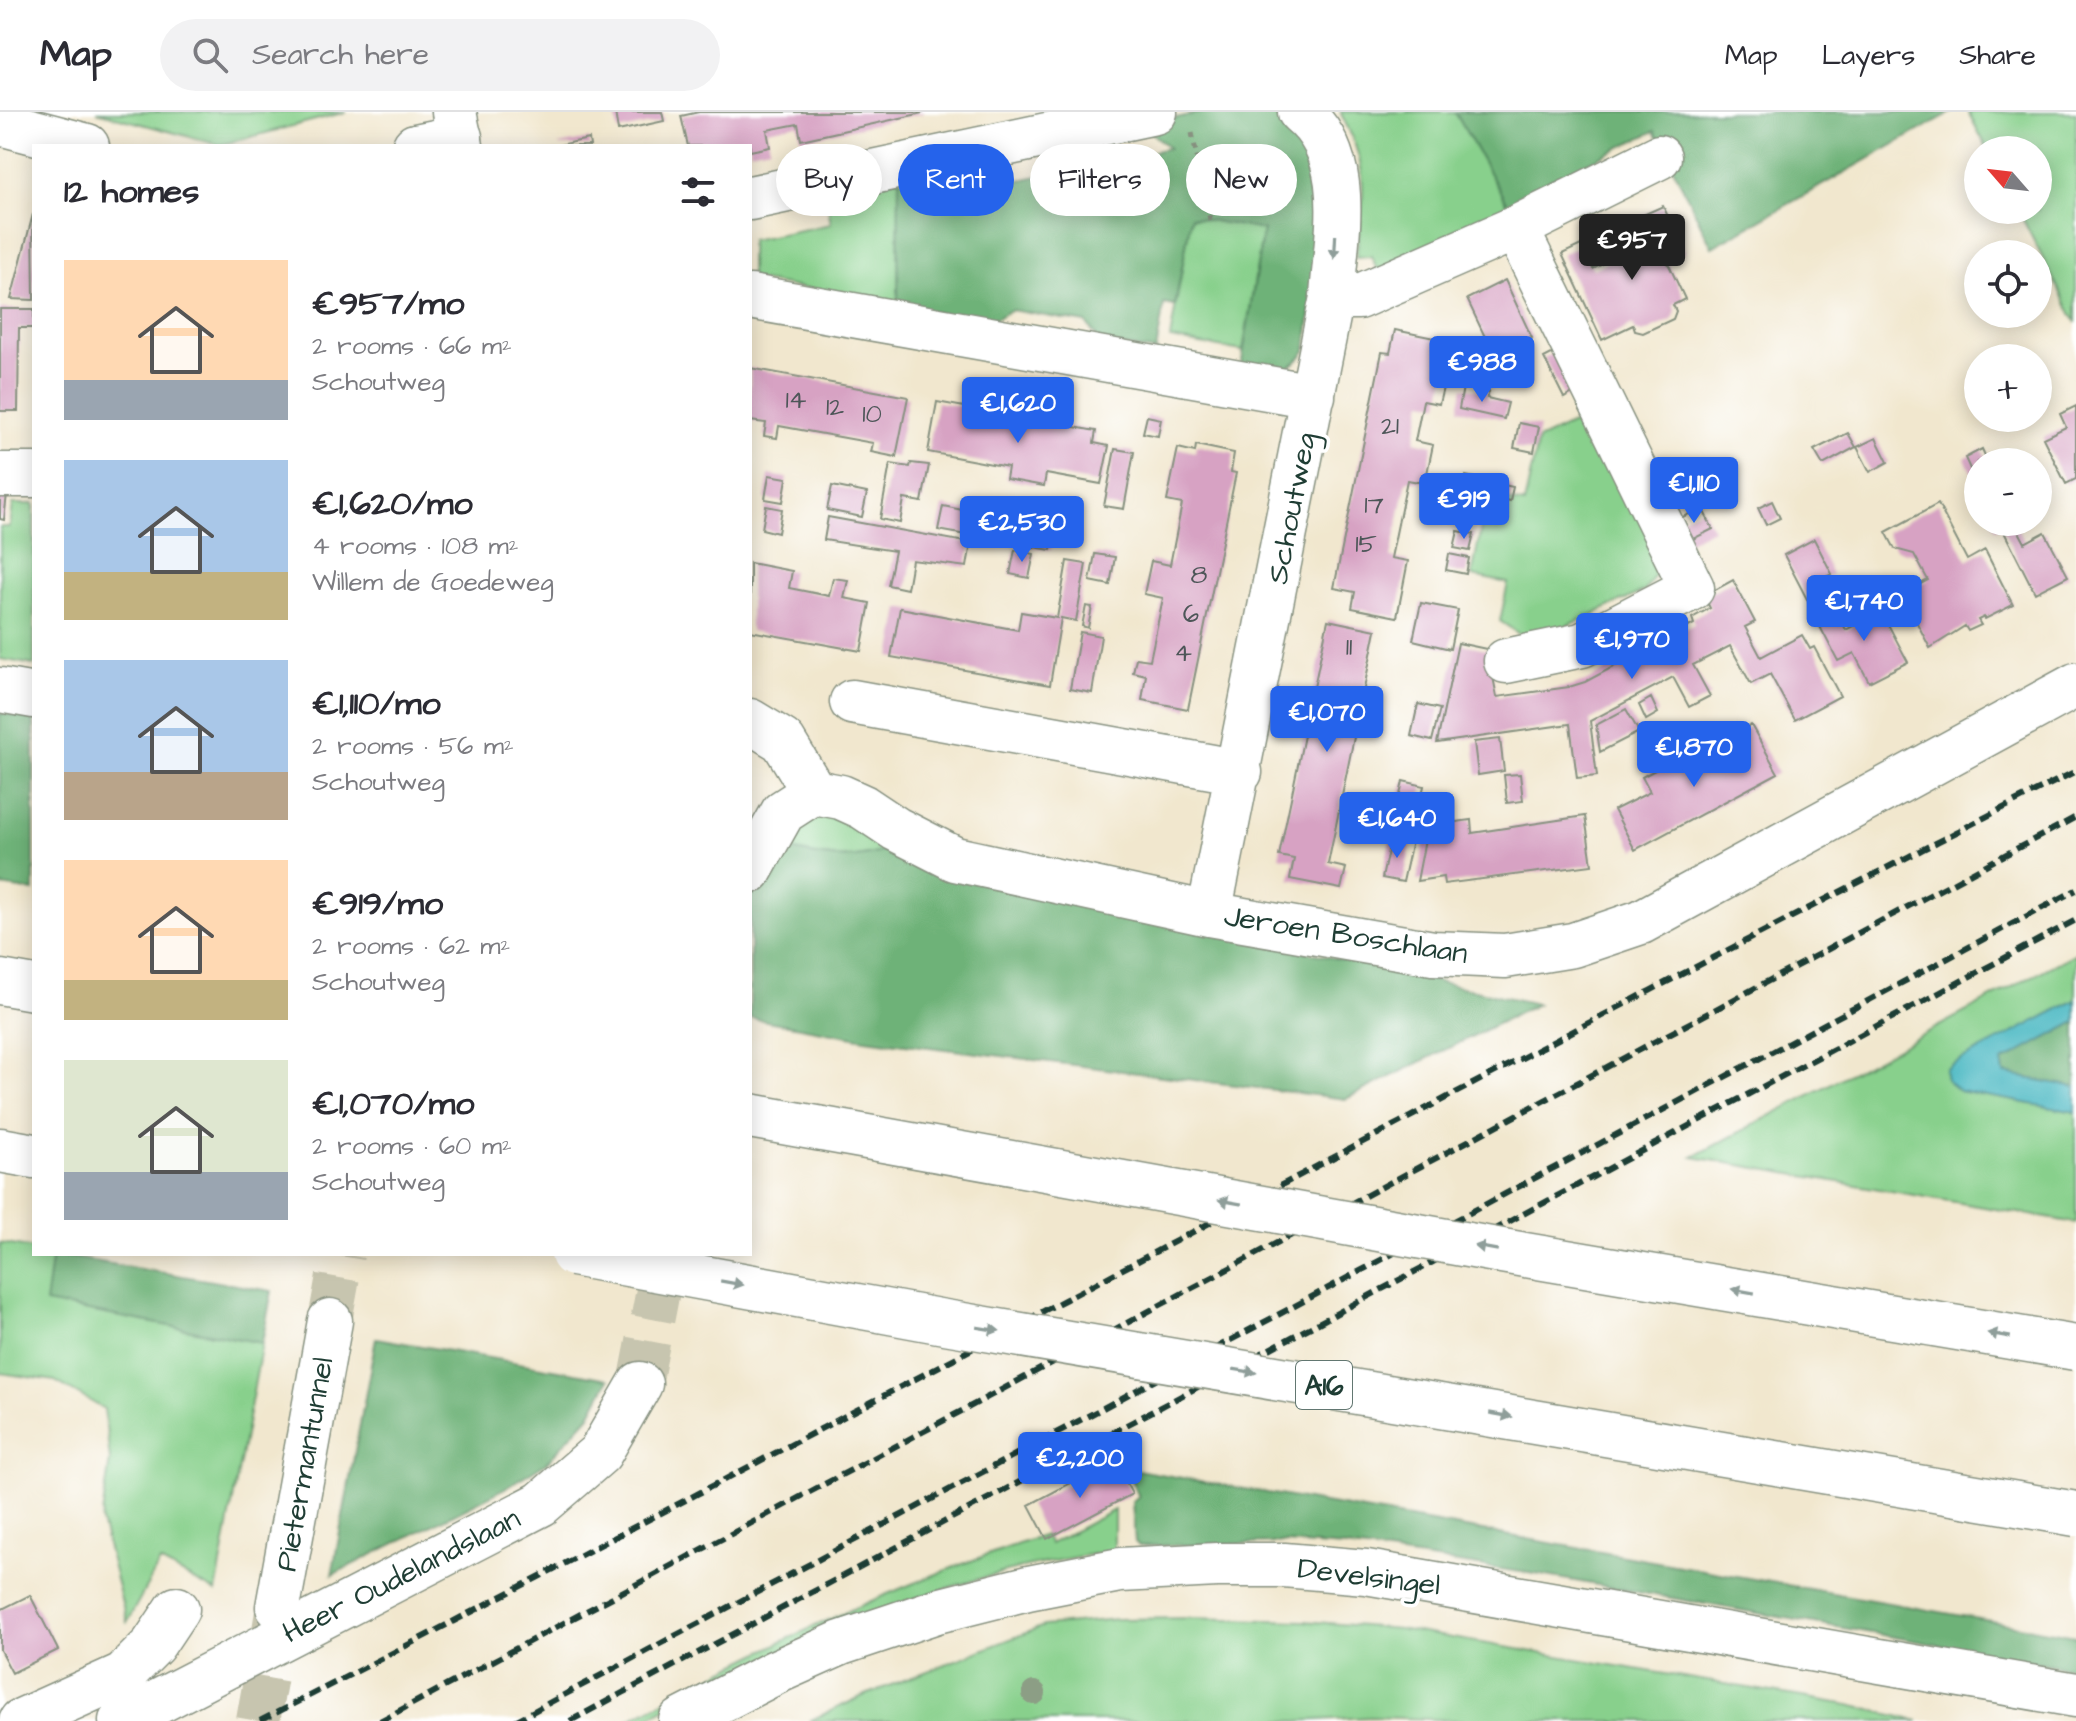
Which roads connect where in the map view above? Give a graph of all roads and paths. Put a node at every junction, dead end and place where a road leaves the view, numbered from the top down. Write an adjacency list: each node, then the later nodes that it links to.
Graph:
1 (1300, 112): 12 (main road, Schoutweg, one-way to 12)
2 (1173, 120): 8 (main road); 9 (path)
3 (0, 123): 5 (main road)
4 (459, 132): 6 (main road)
5 (79, 144)
6 (421, 144)
7 (1659, 157): 10 (main road)
8 (752, 198)
9 (1210, 220)
10 (1516, 228): 12 (main road); 16 (main road)
11 (752, 297): 13 (main road)
12 (1332, 297): 13 (main road, Schoutweg)
13 (1313, 396): 22 (main road, Schoutweg)
14 (0, 475): 15 (main road)
15 (32, 475)
16 (1506, 661)
17 (2076, 685): 25 (main road, Jeroen Boschlaan)
18 (0, 690): 19 (main road)
19 (32, 696)
20 (852, 702): 22 (main road)
21 (752, 722): 23 (main road)
22 (1240, 772): 25 (main road, Schoutweg)
23 (814, 792): 24 (main road); 25 (main road, Jeroen Boschlaan)
24 (752, 867)
25 (1209, 914)
26 (0, 982): 27 (main road)
27 (32, 988)
28 (752, 1116): 33 (main road, one-way to 28, bridge)
29 (0, 1150): 30 (main road)
30 (32, 1156)
31 (584, 1256): 35 (main road, A16, one-way to 35, bridge)
32 (330, 1321): 36 (main road, Pietermantunnel)
33 (2076, 1348)
34 (640, 1384): 40 (main road, Heer Oudelandslaan)
35 (2076, 1514)
36 (278, 1607)
37 (177, 1609): 39 (main road)
38 (2076, 1695): 41 (main road, Develsingel)
39 (21, 1721)
40 (121, 1721)
41 (681, 1721)

